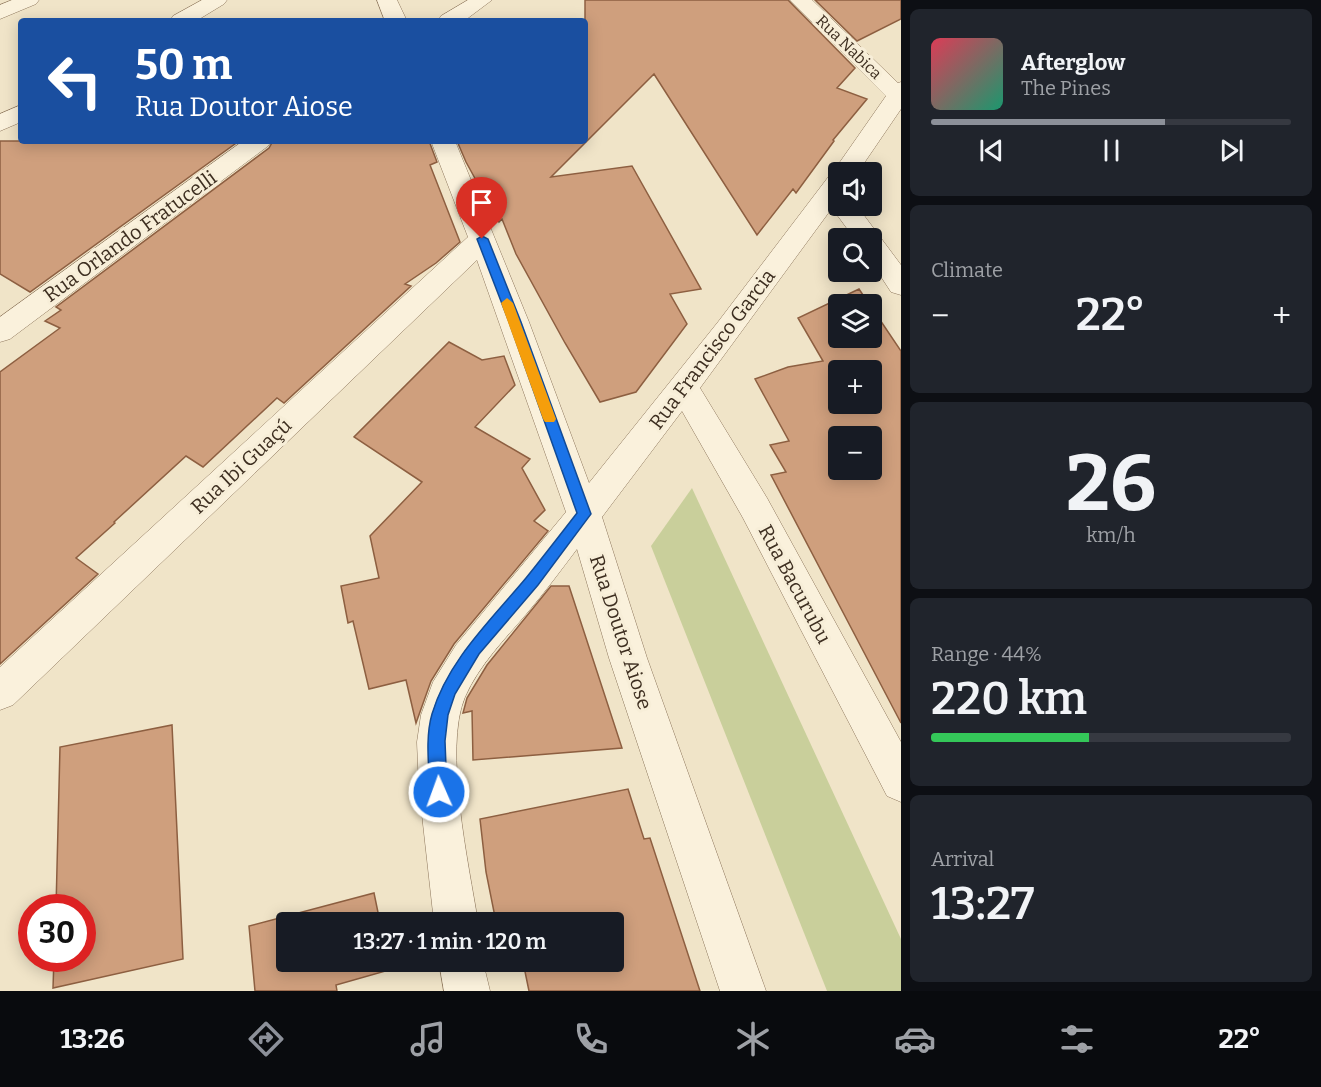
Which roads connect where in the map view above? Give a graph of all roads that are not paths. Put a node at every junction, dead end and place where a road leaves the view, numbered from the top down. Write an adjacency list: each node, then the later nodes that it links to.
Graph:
1 (29, 0): 6 (street)
2 (217, 0): 7 (street)
3 (387, 0): 8 (street)
4 (483, 0): 9 (street)
5 (801, 0): 10 (street, Rua Nabica)
6 (0, 13)
7 (186, 18)
8 (395, 18)
9 (454, 18)
10 (899, 91): 12 (street, Rua Francisco Garcia)
11 (18, 114): 13 (street)
12 (893, 118): 16 (street, Rua Francisco Garcia)
13 (0, 123)
14 (255, 144): 21 (street, Rua Orlando Fratucelli)
15 (444, 144): 18 (street, Rua Doutor Aiose)
16 (861, 162)
17 (828, 205): 22 (street, Rua Francisco Garcia)
18 (482, 239): 23 (street, Rua Doutor Aiose); 24 (street, Rua Ibi Guaçú)
19 (882, 258): 20 (street)
20 (901, 285)
21 (0, 332)
22 (684, 388): 23 (street, Rua Francisco Garcia); 25 (street, Rua Bacurubu)
23 (584, 514): 26 (street, Rua Francisco Garcia); 29 (street, Rua Doutor Aiose)
24 (0, 692)
25 (901, 782)
26 (455, 912)
27 (463, 972): 28 (street)
28 (467, 991)
29 (743, 991)

